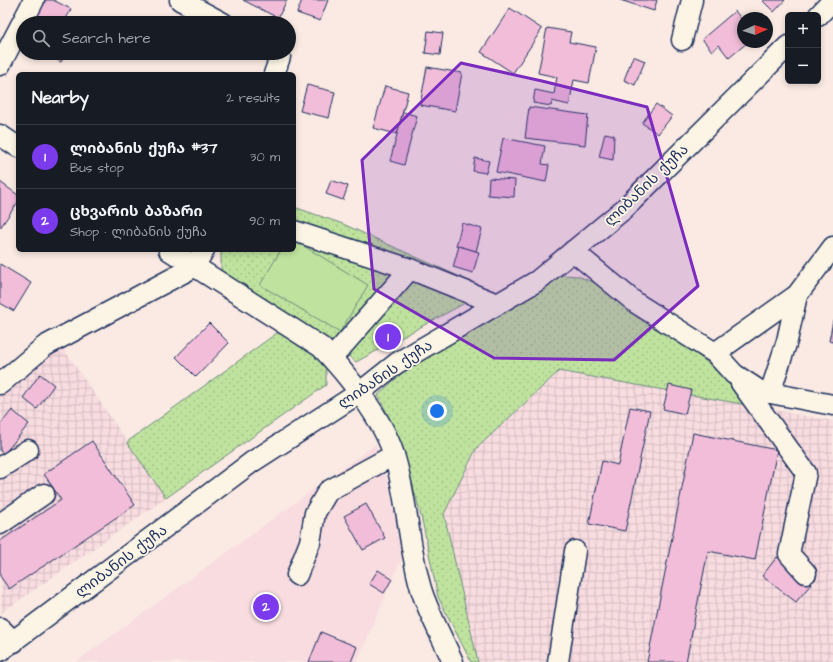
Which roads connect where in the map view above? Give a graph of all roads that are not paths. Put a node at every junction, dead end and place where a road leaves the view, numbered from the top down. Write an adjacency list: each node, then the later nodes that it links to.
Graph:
1 (34, 0): 6 (street)
2 (180, 0): 7 (street)
3 (692, 0): 9 (street)
4 (833, 0): 5 (street)
5 (821, 13)
6 (26, 16)
7 (210, 16)
8 (16, 34): 12 (street)
9 (682, 40)
10 (786, 48): 19 (street, ლიბანის ქუჩა)
11 (279, 60): 13 (street)
12 (0, 65)
13 (275, 72)
14 (0, 135): 15 (street)
15 (16, 146)
16 (296, 232): 21 (street)
17 (833, 247): 22 (street)
18 (176, 252): 20 (street)
19 (573, 252): 23 (street, ლიბანის ქუჩა); 24 (street)
20 (199, 259): 25 (street); 27 (street)
21 (410, 269): 23 (street); 25 (street)
22 (797, 295): 24 (street); 29 (street)
23 (497, 304): 28 (street, ლიბანის ქუჩა)
24 (715, 353): 26 (street)
25 (332, 358): 28 (street)
26 (734, 374): 29 (street); 37 (street)
27 (0, 384)
28 (359, 393): 32 (street); 40 (street, ლიბანის ქუჩა)
29 (770, 393): 30 (street)
30 (833, 405)
31 (28, 450): 33 (street)
32 (394, 455): 38 (street); 41 (street)
33 (0, 468)
34 (44, 494): 35 (street)
35 (0, 524)
36 (575, 551): 42 (street)
37 (806, 573)
38 (297, 575)
39 (0, 628): 40 (street)
40 (7, 647)
41 (453, 662)
42 (558, 662)

